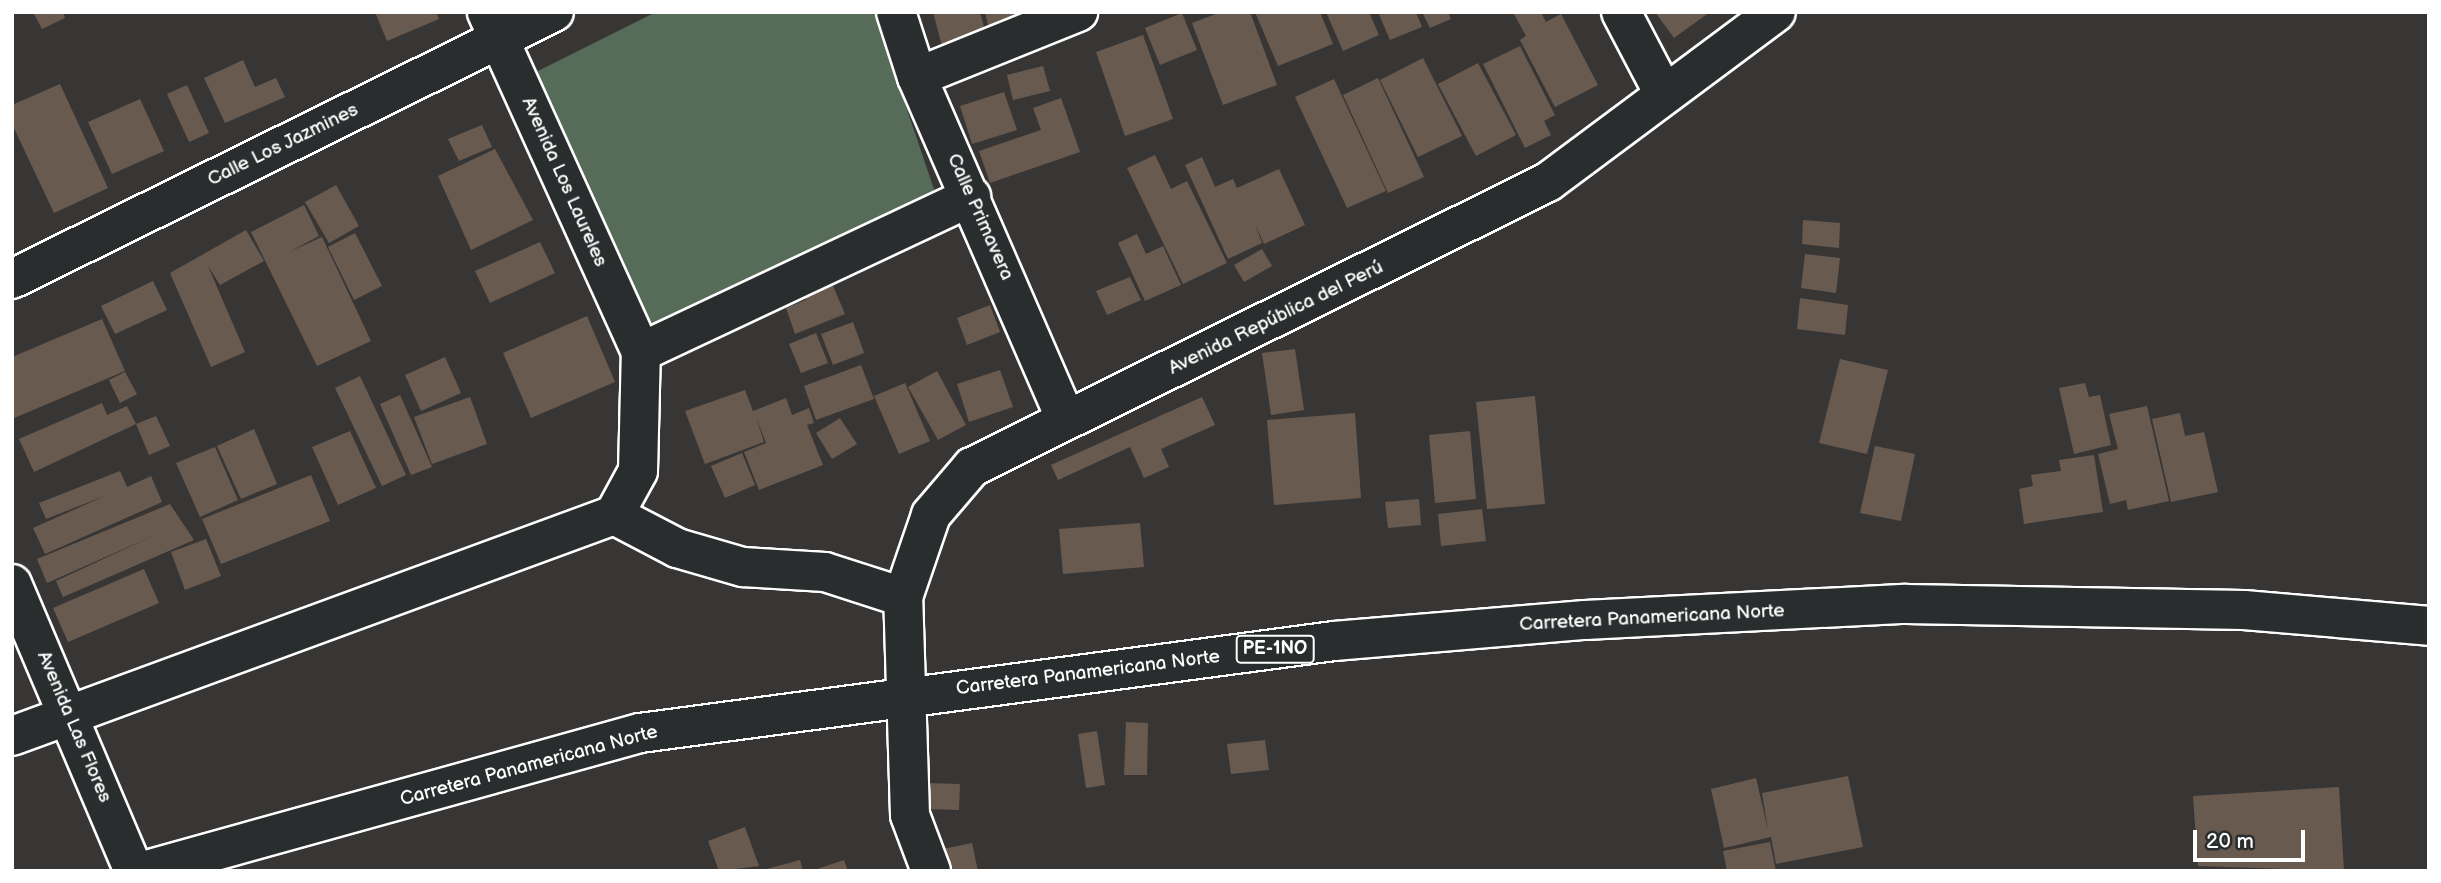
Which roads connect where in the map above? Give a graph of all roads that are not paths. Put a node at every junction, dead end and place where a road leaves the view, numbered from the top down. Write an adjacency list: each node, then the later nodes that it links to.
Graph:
1 (554, 12): 6 (street, Calle Los Jazmines)
2 (895, 12): 7 (street, Calle Primavera)
3 (1078, 12): 7 (street)
4 (1621, 12): 8 (street)
5 (1776, 12): 8 (street, Avenida República del Perú)
6 (492, 25): 10 (street, Calle Los Jazmines); 11 (street, Avenida Los Laureles)
7 (917, 77): 9 (street, Calle Primavera)
8 (1663, 92): 12 (street, Avenida República del Perú)
9 (971, 197): 11 (street); 12 (street, Calle Primavera)
10 (12, 279)
11 (641, 352): 13 (street)
12 (1066, 420): 15 (street, Avenida República del Perú)
13 (614, 514): 15 (street); 18 (street)
14 (12, 584): 18 (street, Avenida Las Flores)
15 (903, 597): 17 (street, Avenida República del Perú)
16 (2429, 626): 17 (street, Carretera Panamericana Norte / PE-1NO)
17 (904, 697): 20 (street, Carretera Panamericana Norte / PE-1NO); 23 (street, Avenida República del Perú)
18 (70, 714): 19 (street); 21 (street, Avenida Las Flores)
19 (12, 736)
20 (184, 866): 22 (street, Carretera Panamericana Norte / PE-1NO)
21 (134, 871)
22 (143, 871)
23 (931, 871)

